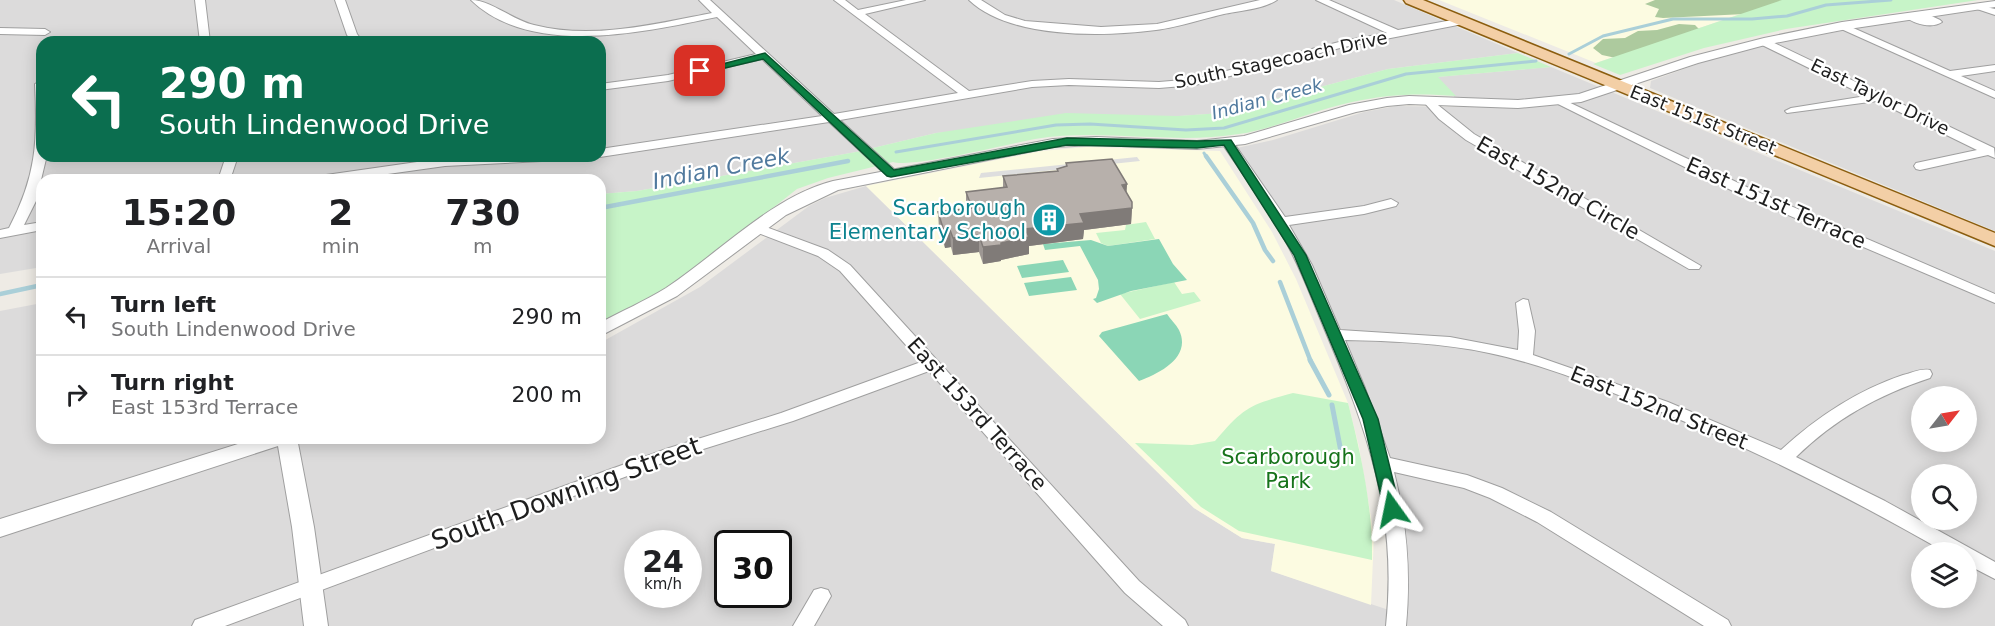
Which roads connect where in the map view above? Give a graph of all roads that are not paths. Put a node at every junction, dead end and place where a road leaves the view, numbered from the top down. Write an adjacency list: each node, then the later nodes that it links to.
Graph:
1 (200, 0): 19 (street)
2 (340, 0): 20 (street)
3 (476, 0): 13 (street)
4 (704, 0): 13 (street)
5 (839, 0): 12 (street)
6 (920, 0): 12 (street)
7 (974, 0): 8 (street)
8 (1272, 0)
9 (1321, 0): 18 (street)
10 (1411, 0): 14 (main road, East 151st Street)
11 (1991, 7): 15 (street)
12 (857, 13): 27 (street)
13 (719, 14): 22 (street)
14 (1463, 21): 18 (street, South Stagecoach Drive); 26 (main road, East 151st Street)
15 (1842, 26): 21 (street); 24 (street)
16 (0, 32): 17 (street)
17 (45, 32)
18 (1399, 34): 27 (street, South Stagecoach Drive)
19 (204, 36)
20 (353, 36)
21 (1764, 42): 26 (street); 29 (street, East Taylor Drive)
22 (765, 55): 25 (street); 33 (street)
23 (1995, 68): 24 (street)
24 (1949, 75): 28 (street)
25 (606, 86)
26 (1620, 86): 31 (street); 48 (main road, East 151st Street)
27 (967, 95): 33 (street, South Stagecoach Drive)
28 (1995, 95)
29 (1880, 97): 32 (street); 36 (street, East Taylor Drive)
30 (1428, 100): 31 (street); 34 (street); 49 (street, East 152nd Circle)
31 (1560, 101): 50 (street, East 151st Terrace)
32 (1791, 111)
33 (832, 118): 35 (street, South Stagecoach Drive); 39 (street)
34 (1227, 142): 39 (street); 43 (street)
35 (606, 152)
36 (1992, 152): 38 (street)
37 (445, 162): 40 (street)
38 (1920, 166)
39 (891, 173): 45 (street)
40 (361, 174)
41 (36, 181): 46 (street)
42 (1391, 203): 43 (street)
43 (1280, 222): 53 (street)
44 (36, 227): 46 (street)
45 (758, 228): 52 (street); 55 (street, East 153rd Terrace)
46 (14, 231): 47 (street)
47 (0, 234)
48 (1995, 240)
49 (1694, 266)
50 (1995, 298)
51 (1523, 303): 54 (street)
52 (606, 327)
53 (1335, 335): 54 (street, East 152nd Street); 60 (street)
54 (1525, 358): 59 (street, East 152nd Street)
55 (932, 364): 65 (street, South Downing Street); 70 (street, East 153rd Terrace)
56 (1924, 374): 59 (street)
57 (261, 444): 61 (street)
58 (288, 444): 65 (street)
59 (1783, 459): 62 (street, East 152nd Street)
60 (1382, 463): 71 (street); 72 (street)
61 (0, 528)
62 (1943, 542)
63 (1977, 561): 64 (street)
64 (1994, 570)
65 (311, 585): 67 (street, South Downing Street); 68 (street)
66 (821, 596): 69 (street)
67 (202, 626)
68 (316, 626)
69 (803, 626)
70 (1178, 626)
71 (1396, 626)
72 (1721, 626)

